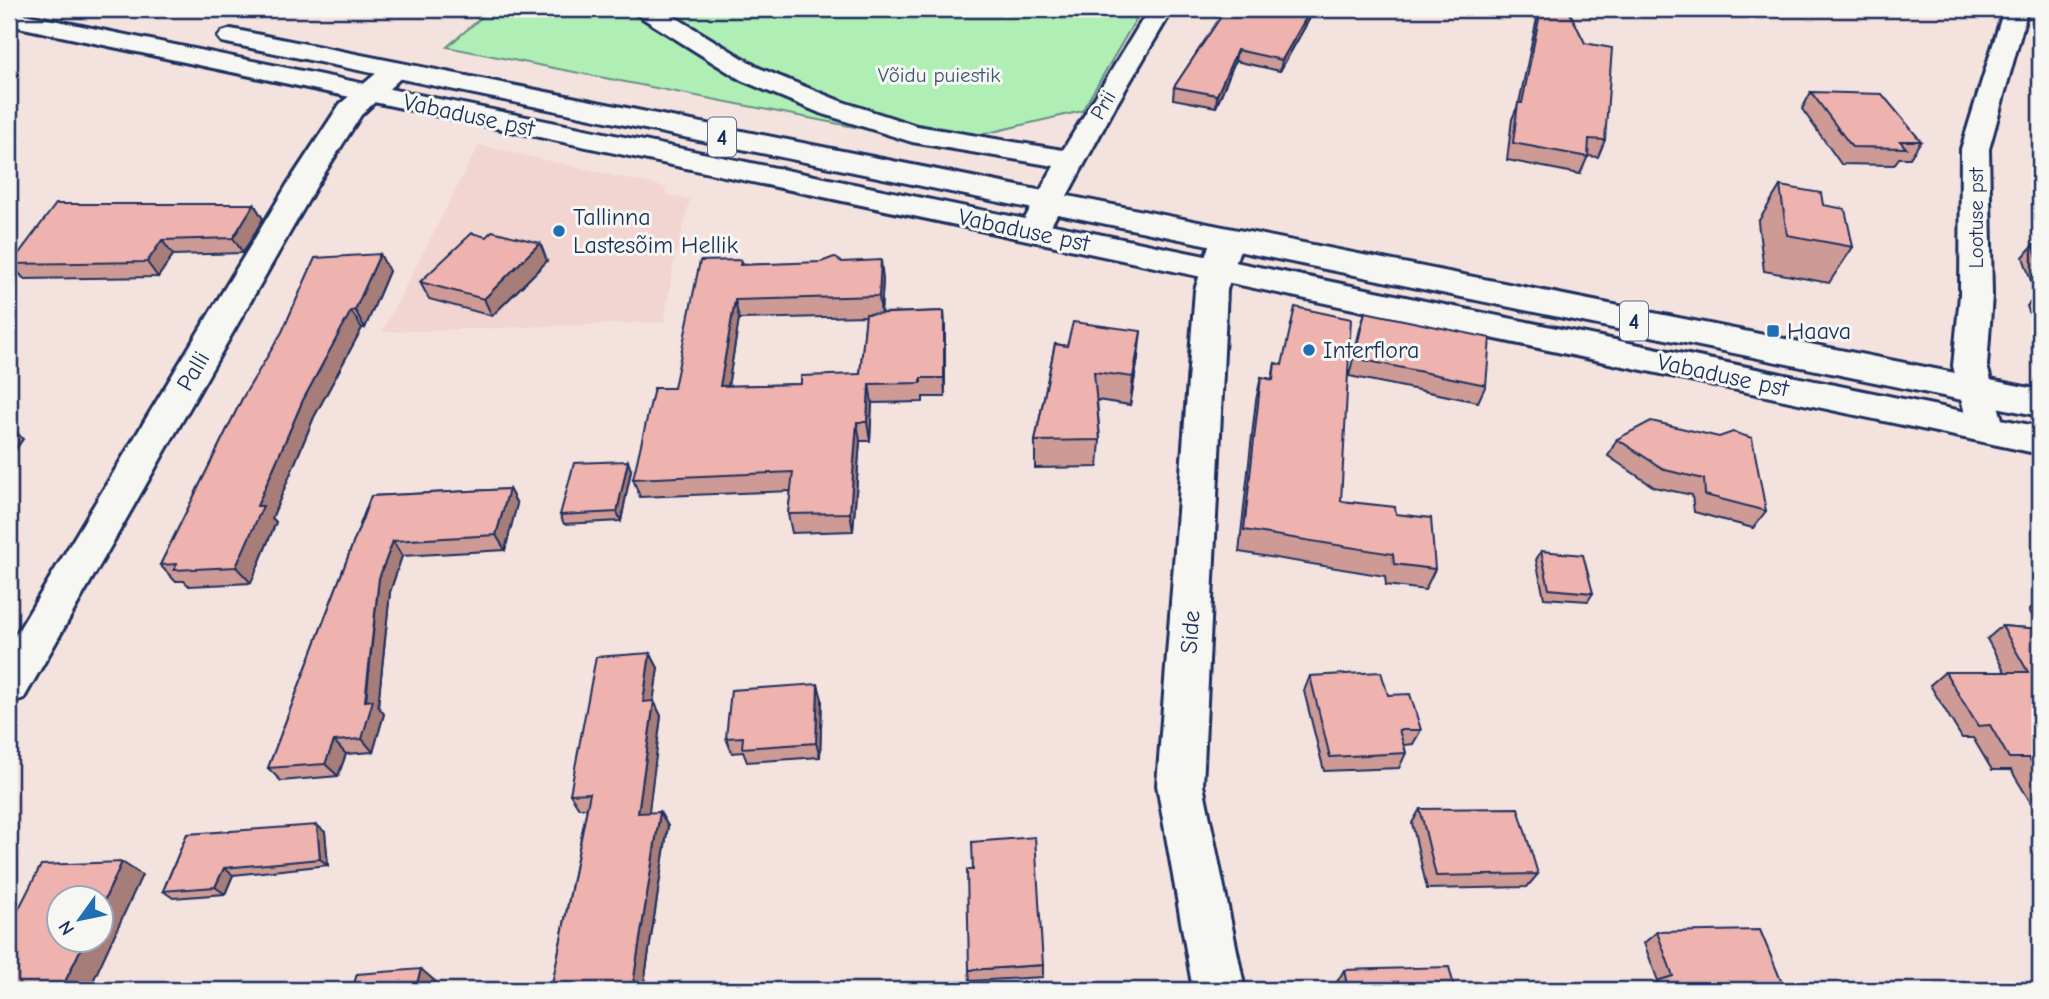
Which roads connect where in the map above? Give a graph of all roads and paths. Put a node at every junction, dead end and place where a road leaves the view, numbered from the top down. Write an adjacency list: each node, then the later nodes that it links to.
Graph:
1 (645, 9): 8 (main road)
2 (1161, 9): 8 (main road, Prii)
3 (2016, 9): 12 (main road, Lootuse pst)
4 (9, 18): 7 (main road, Vabaduse pst / 4)
5 (201, 31): 6 (main road, Vabaduse pst / 4)
6 (395, 71): 7 (main road, Palli); 9 (main road, Vabaduse pst / 4)
7 (366, 94): 10 (main road, Vabaduse pst / 4); 16 (main road, Palli)
8 (1072, 160): 9 (main road, Prii)
9 (1049, 203): 10 (main road, Prii); 11 (main road, Vabaduse pst / 4)
10 (1033, 232): 11 (main road, Vabaduse pst / 4)
11 (1221, 254): 12 (main road, Vabaduse pst / 4); 14 (main road, Vabaduse pst / 4); 17 (main road, Side)
12 (1977, 390): 13 (main road, Vabaduse pst / 4); 14 (main road, Lootuse pst)
13 (2040, 403)
14 (1987, 430): 15 (main road, Vabaduse pst / 4)
15 (2040, 441)
16 (13, 670)
17 (1219, 990)

